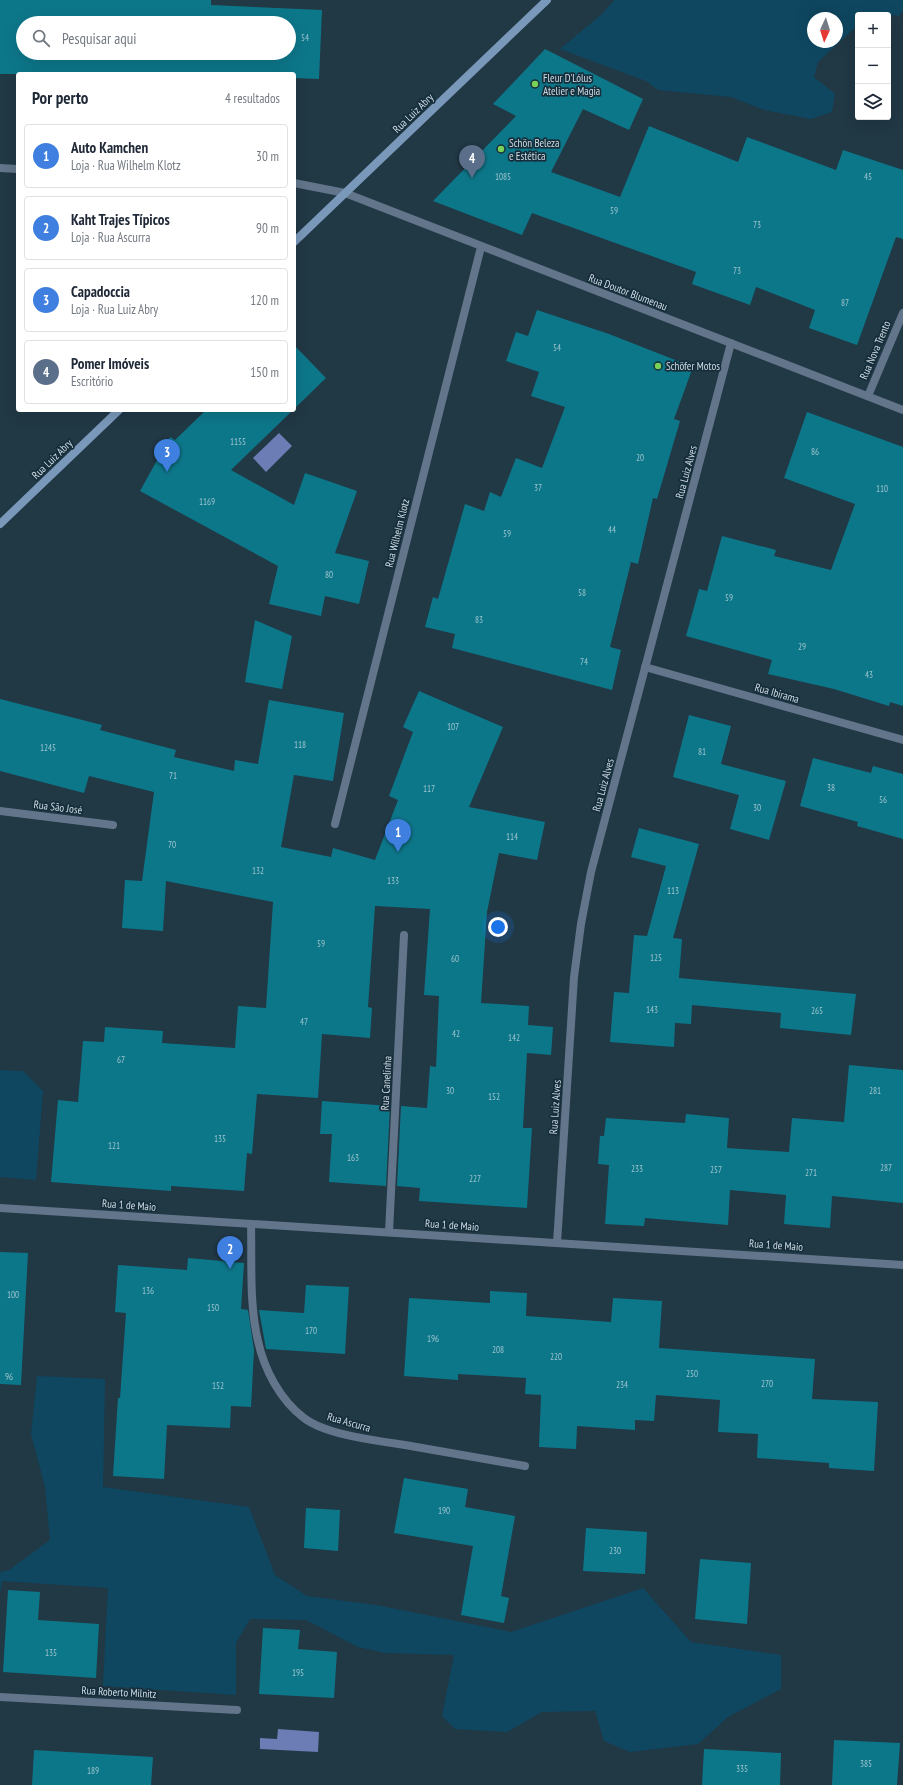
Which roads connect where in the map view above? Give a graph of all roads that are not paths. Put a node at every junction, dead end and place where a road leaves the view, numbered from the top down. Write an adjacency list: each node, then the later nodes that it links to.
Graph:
1 (547, 0): 5 (main road, Rua Luiz Abry)
2 (0, 168): 3 (street)
3 (16, 169)
4 (296, 183): 5 (street, Rua Doutor Blumenau)
5 (345, 193): 6 (main road, Rua Luiz Abry); 7 (street, Rua Doutor Blumenau)
6 (296, 240)
7 (481, 247): 9 (street, Rua Doutor Blumenau); 18 (street, Rua Wilhelm Klotz)
8 (903, 313): 10 (street, Rua Nova Trento)
9 (732, 344): 10 (street, Rua Doutor Blumenau); 14 (street, Rua Luiz Alves)
10 (868, 396): 11 (street, Rua Doutor Blumenau)
11 (903, 410)
12 (117, 412): 13 (main road, Rua Luiz Abry)
13 (0, 524)
14 (645, 666): 15 (street, Rua Ibirama); 23 (street, Rua Luiz Alves)
15 (903, 740)
16 (0, 811): 17 (street, Rua São José)
17 (113, 824)
18 (335, 824)
19 (404, 935): 22 (street, Rua Canelinha)
20 (0, 1208): 21 (street, Rua 1 de Maio)
21 (251, 1224): 22 (street, Rua 1 de Maio); 25 (street, Rua Ascurra)
22 (389, 1232): 23 (street, Rua 1 de Maio)
23 (557, 1243): 24 (street, Rua 1 de Maio)
24 (903, 1265)
25 (525, 1466)
26 (0, 1696): 27 (street, Rua Roberto Milnitz)
27 (237, 1710)

